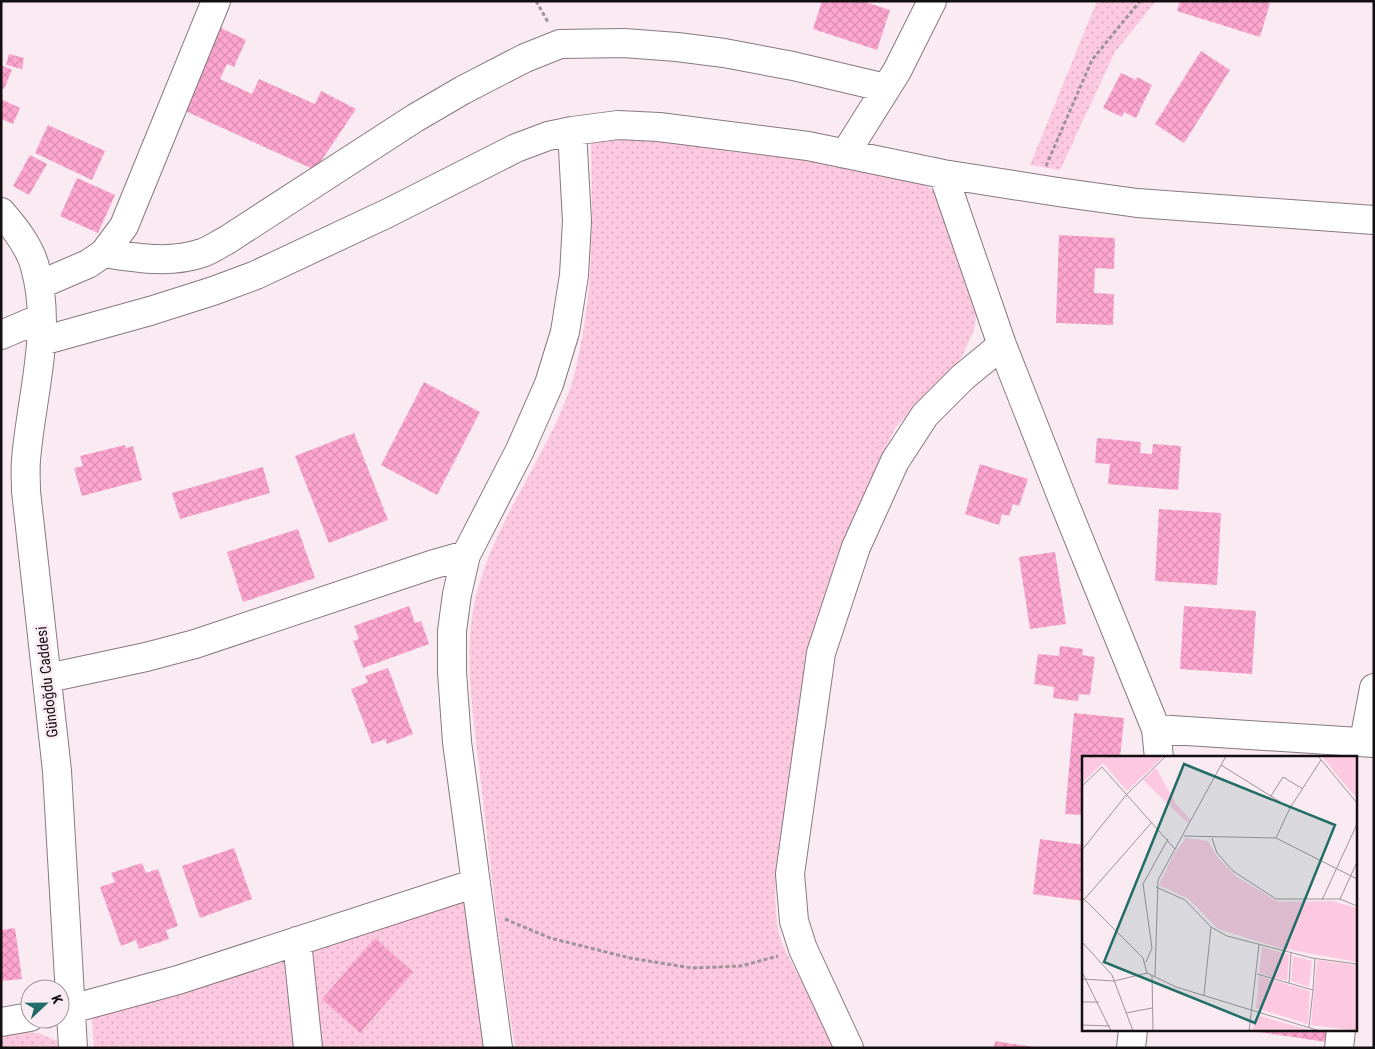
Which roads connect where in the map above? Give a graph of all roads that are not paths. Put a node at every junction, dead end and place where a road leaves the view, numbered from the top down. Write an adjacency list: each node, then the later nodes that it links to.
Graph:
1 (216, 1): 9 (street)
2 (932, 1): 3 (street)
3 (886, 88): 5 (street); 9 (street)
4 (572, 130): 5 (street); 11 (street); 14 (street)
5 (845, 154): 6 (street)
6 (943, 174): 8 (street); 13 (street)
7 (1, 212): 10 (street, Gündoğdu Caddesi)
8 (1374, 220)
9 (104, 253): 10 (street)
10 (39, 285): 11 (street, Gündoğdu Caddesi)
11 (42, 330): 12 (street); 15 (street, Gündoğdu Caddesi)
12 (1, 335)
13 (1002, 345): 17 (street); 32 (street)
14 (466, 555): 15 (street); 20 (street)
15 (48, 678): 22 (street, Gündoğdu Caddesi)
16 (1374, 688): 18 (street)
17 (1156, 729): 18 (street); 19 (street)
18 (1369, 742)
19 (1159, 756)
20 (478, 896): 21 (street); 31 (street)
21 (297, 941): 23 (street); 30 (street)
22 (64, 979)
23 (70, 1010)
24 (20, 1019): 25 (street)
25 (1, 1022)
26 (69, 1029): 29 (street, Gündoğdu Caddesi)
27 (1133, 1032): 33 (street)
28 (1341, 1032): 34 (street)
29 (73, 1048)
30 (308, 1048)
31 (498, 1048)
32 (849, 1048)
33 (1131, 1048)
34 (1339, 1048)

